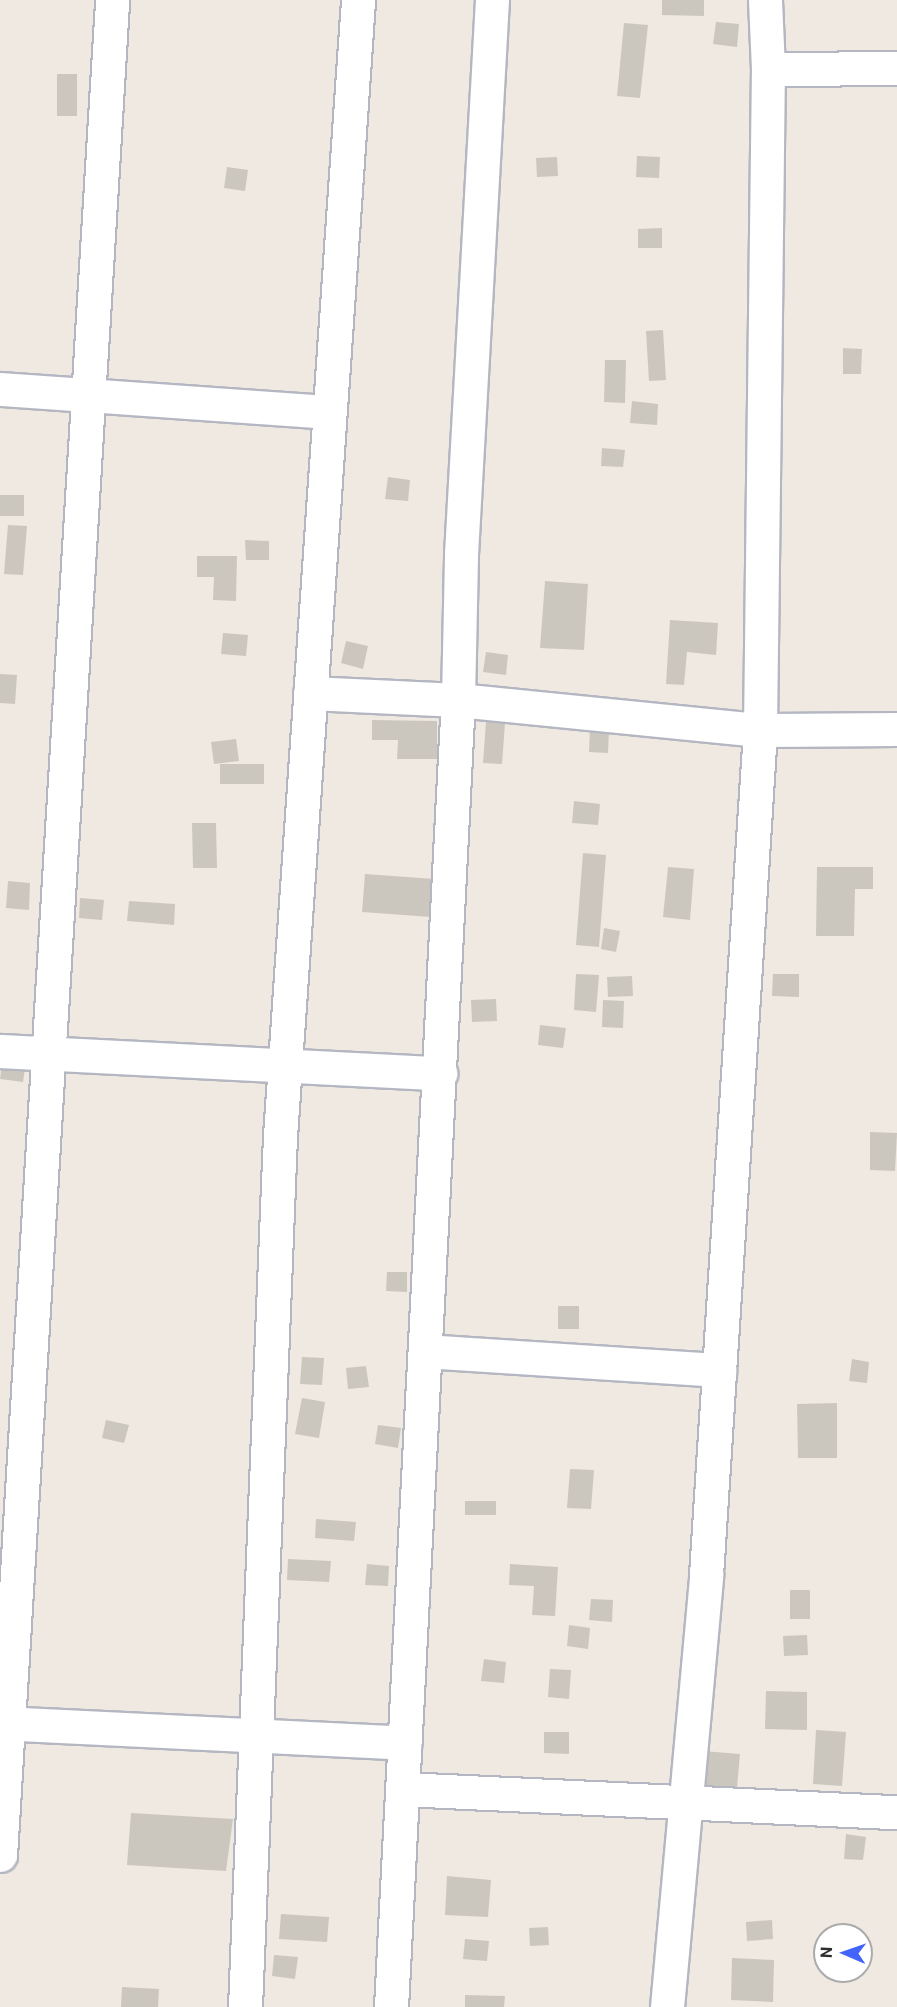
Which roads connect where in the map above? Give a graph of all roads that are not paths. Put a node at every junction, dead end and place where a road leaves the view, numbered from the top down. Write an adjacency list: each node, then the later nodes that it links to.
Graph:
1 (112, 0): 8 (street)
2 (358, 0): 9 (street)
3 (492, 0): 11 (street)
4 (765, 0): 6 (street)
5 (897, 68): 6 (street)
6 (768, 69): 13 (street)
7 (0, 389): 8 (street)
8 (86, 394): 9 (street); 15 (street)
9 (328, 412): 10 (street)
10 (310, 693): 11 (street); 16 (street)
11 (458, 700): 13 (street); 17 (street)
12 (897, 729): 13 (street)
13 (760, 730): 19 (street)
14 (0, 1051): 15 (street)
15 (47, 1054): 16 (street); 20 (street)
16 (285, 1066): 17 (street); 21 (street)
17 (440, 1073): 18 (street)
18 (425, 1351): 19 (street); 22 (street)
19 (719, 1370): 24 (street)
20 (4, 1723): 21 (street); 26 (street)
21 (256, 1735): 22 (street); 27 (street)
22 (405, 1743): 23 (street)
23 (403, 1789): 24 (street); 28 (street)
24 (683, 1801): 25 (street); 29 (street)
25 (897, 1812)
26 (0, 1855)
27 (245, 2007)
28 (390, 2007)
29 (667, 2007)

